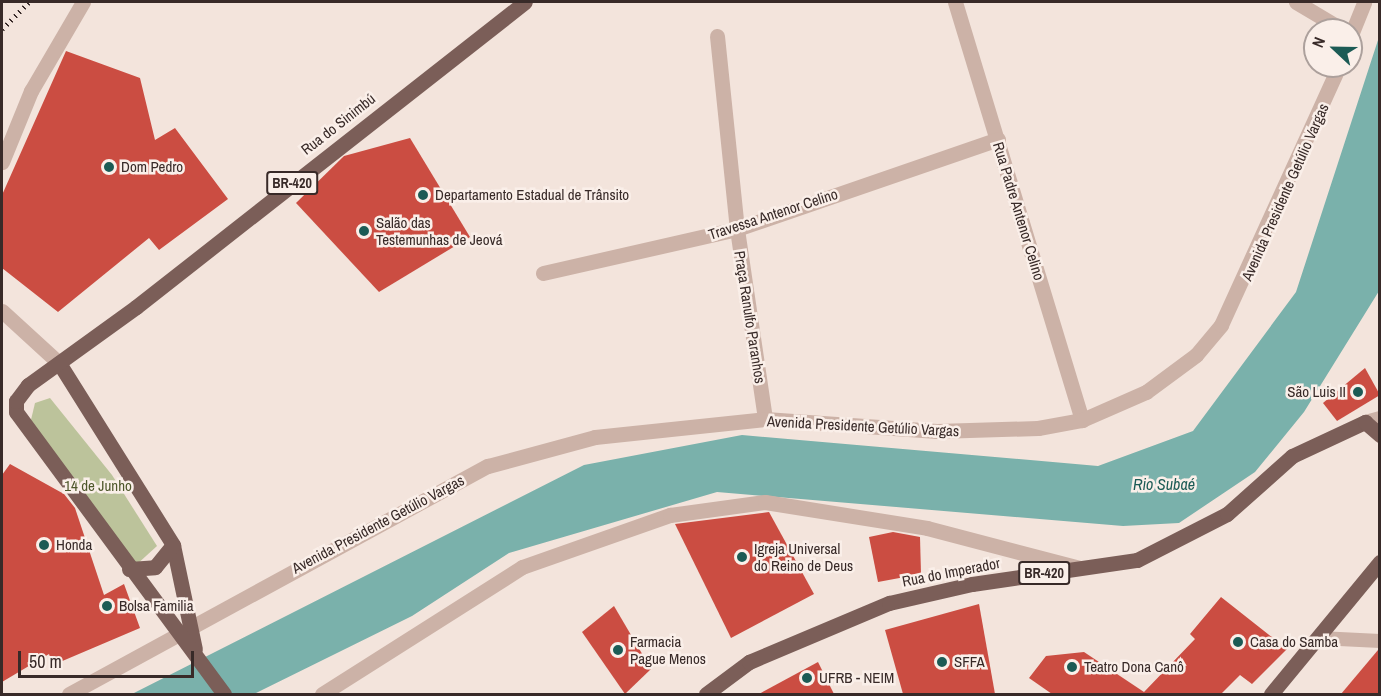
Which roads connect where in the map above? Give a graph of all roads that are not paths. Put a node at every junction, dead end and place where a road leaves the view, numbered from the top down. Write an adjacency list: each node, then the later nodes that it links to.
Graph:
1 (83, 2): 11 (street)
2 (525, 2): 15 (main road, Rua do Sinimbú / BR-420)
3 (955, 2): 10 (street, Rua Padre Antenor Celino)
4 (1296, 2): 6 (street)
5 (1365, 2): 7 (street)
6 (1323, 18)
7 (1358, 18)
8 (717, 36): 12 (street, Praça Ranulfo Paranhos)
9 (1334, 78): 17 (street, Avenida Presidente Getúlio Vargas)
10 (998, 139): 12 (street, Travessa Antenor Celino); 17 (street, Rua Padre Antenor Celino)
11 (2, 162)
12 (736, 229): 13 (street, Travessa Antenor Celino); 16 (street, Praça Ranulfo Paranhos)
13 (543, 273)
14 (2, 311): 15 (street)
15 (59, 363): 20 (main road, BR-420); 23 (main road, BR-420)
16 (765, 419): 17 (street, Avenida Presidente Getúlio Vargas); 24 (street, Avenida Presidente Getúlio Vargas)
17 (1082, 420)
18 (1372, 420): 19 (main road, BR-420); 22 (main road, Rua do Imperador / BR-420)
19 (1380, 435)
20 (173, 545): 23 (main road); 24 (main road, BR-420)
21 (1380, 562): 26 (main road)
22 (1079, 568): 31 (street); 32 (main road, Rua do Imperador / BR-420)
23 (129, 569): 25 (main road, BR-420)
24 (194, 626): 25 (street, Avenida Presidente Getúlio Vargas); 28 (main road, BR-420)
25 (180, 633): 28 (main road, BR-420); 29 (street, Avenida Presidente Getúlio Vargas)
26 (1319, 638): 27 (lane); 33 (main road)
27 (1380, 641)
28 (198, 652): 30 (main road, BR-420)
29 (69, 694)
30 (224, 694)
31 (322, 694)
32 (706, 694)
33 (1271, 694)

